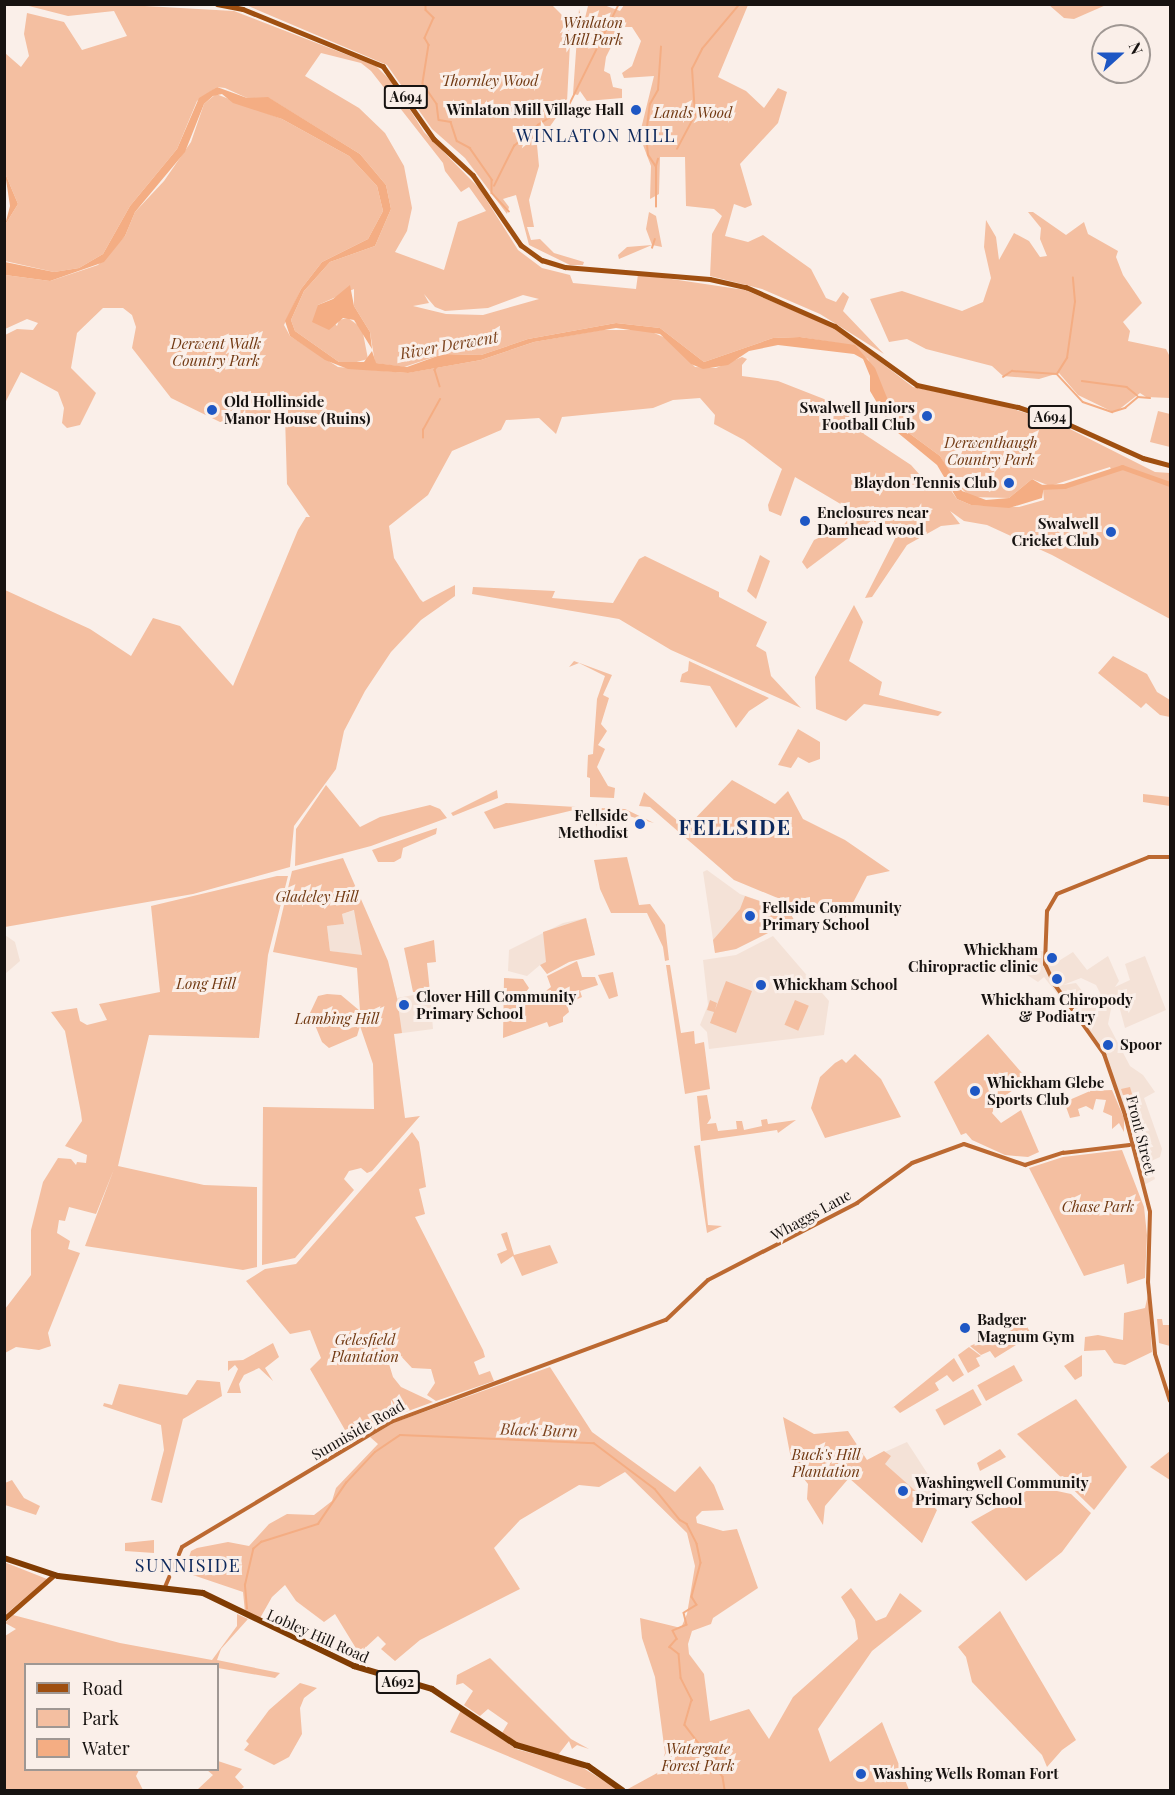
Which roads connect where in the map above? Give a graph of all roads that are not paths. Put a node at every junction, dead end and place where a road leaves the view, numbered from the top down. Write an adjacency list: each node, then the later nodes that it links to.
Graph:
1 (51, 4): 2 (main road)
2 (124, 4)
3 (217, 4): 4 (main road, A694)
4 (1170, 465)
5 (1170, 857): 6 (main road, Front Street)
6 (1130, 1145): 7 (main road, Whaggs Lane); 8 (main road, Front Street)
7 (666, 1320): 11 (main road, Sunniside Road)
8 (1170, 1401)
9 (4, 1558): 10 (highway, A692)
10 (54, 1575): 11 (highway, Lobley Hill Road / A692); 12 (main road)
11 (165, 1587): 13 (highway, Lobley Hill Road / A692)
12 (4, 1619)
13 (622, 1791)

